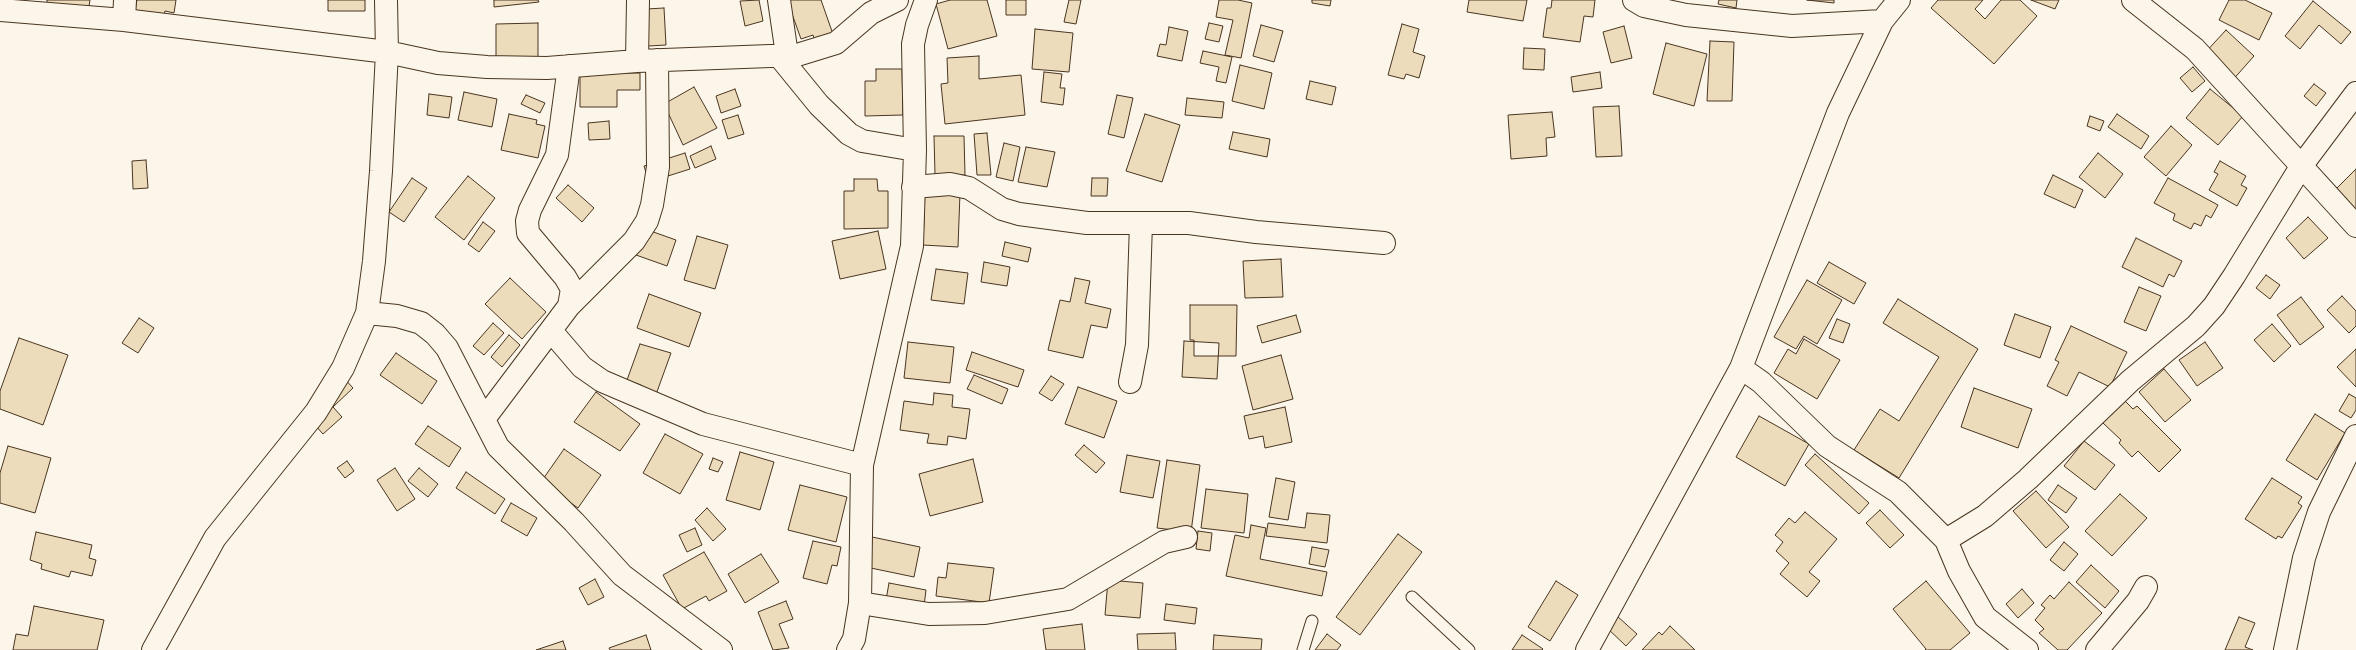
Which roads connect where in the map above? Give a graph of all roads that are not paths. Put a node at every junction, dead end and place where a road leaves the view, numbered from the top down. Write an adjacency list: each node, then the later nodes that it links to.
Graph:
1 (386, 0): 12 (street)
2 (638, 0): 14 (street)
3 (780, 0): 13 (street)
4 (926, 0): 17 (street)
5 (1634, 0): 11 (street)
6 (1900, 0): 11 (street)
7 (2133, 0): 18 (street)
8 (892, 1): 13 (street)
9 (0, 10): 10 (street)
10 (124, 10): 12 (street)
11 (1882, 21): 26 (street)
12 (387, 52): 15 (street); 24 (street)
13 (783, 56): 14 (street); 17 (street)
14 (647, 60): 15 (street); 23 (street)
15 (569, 66): 23 (street)
16 (2356, 93): 18 (street)
17 (915, 150): 19 (street)
18 (2302, 165): 21 (street); 32 (street)
19 (913, 187): 20 (street); 30 (street)
20 (1141, 223): 22 (street); 27 (street)
21 (2356, 226)
22 (1384, 243)
23 (569, 306): 25 (street)
24 (367, 313): 28 (street); 37 (street)
25 (552, 332): 28 (street); 30 (street)
26 (1741, 368): 32 (street); 42 (street)
27 (1130, 382)
28 (484, 419): 38 (street)
29 (2356, 436): 45 (street)
30 (862, 465): 35 (street)
31 (1186, 537): 35 (street)
32 (1946, 540): 43 (street)
33 (2146, 587): 44 (street)
34 (1412, 597): 41 (lane)
35 (860, 603): 39 (street)
36 (1312, 621): 40 (lane)
37 (153, 650)
38 (721, 650)
39 (848, 650)
40 (1303, 650)
41 (1469, 650)
42 (1587, 650)
43 (2027, 650)
44 (2097, 650)
45 (2285, 650)

